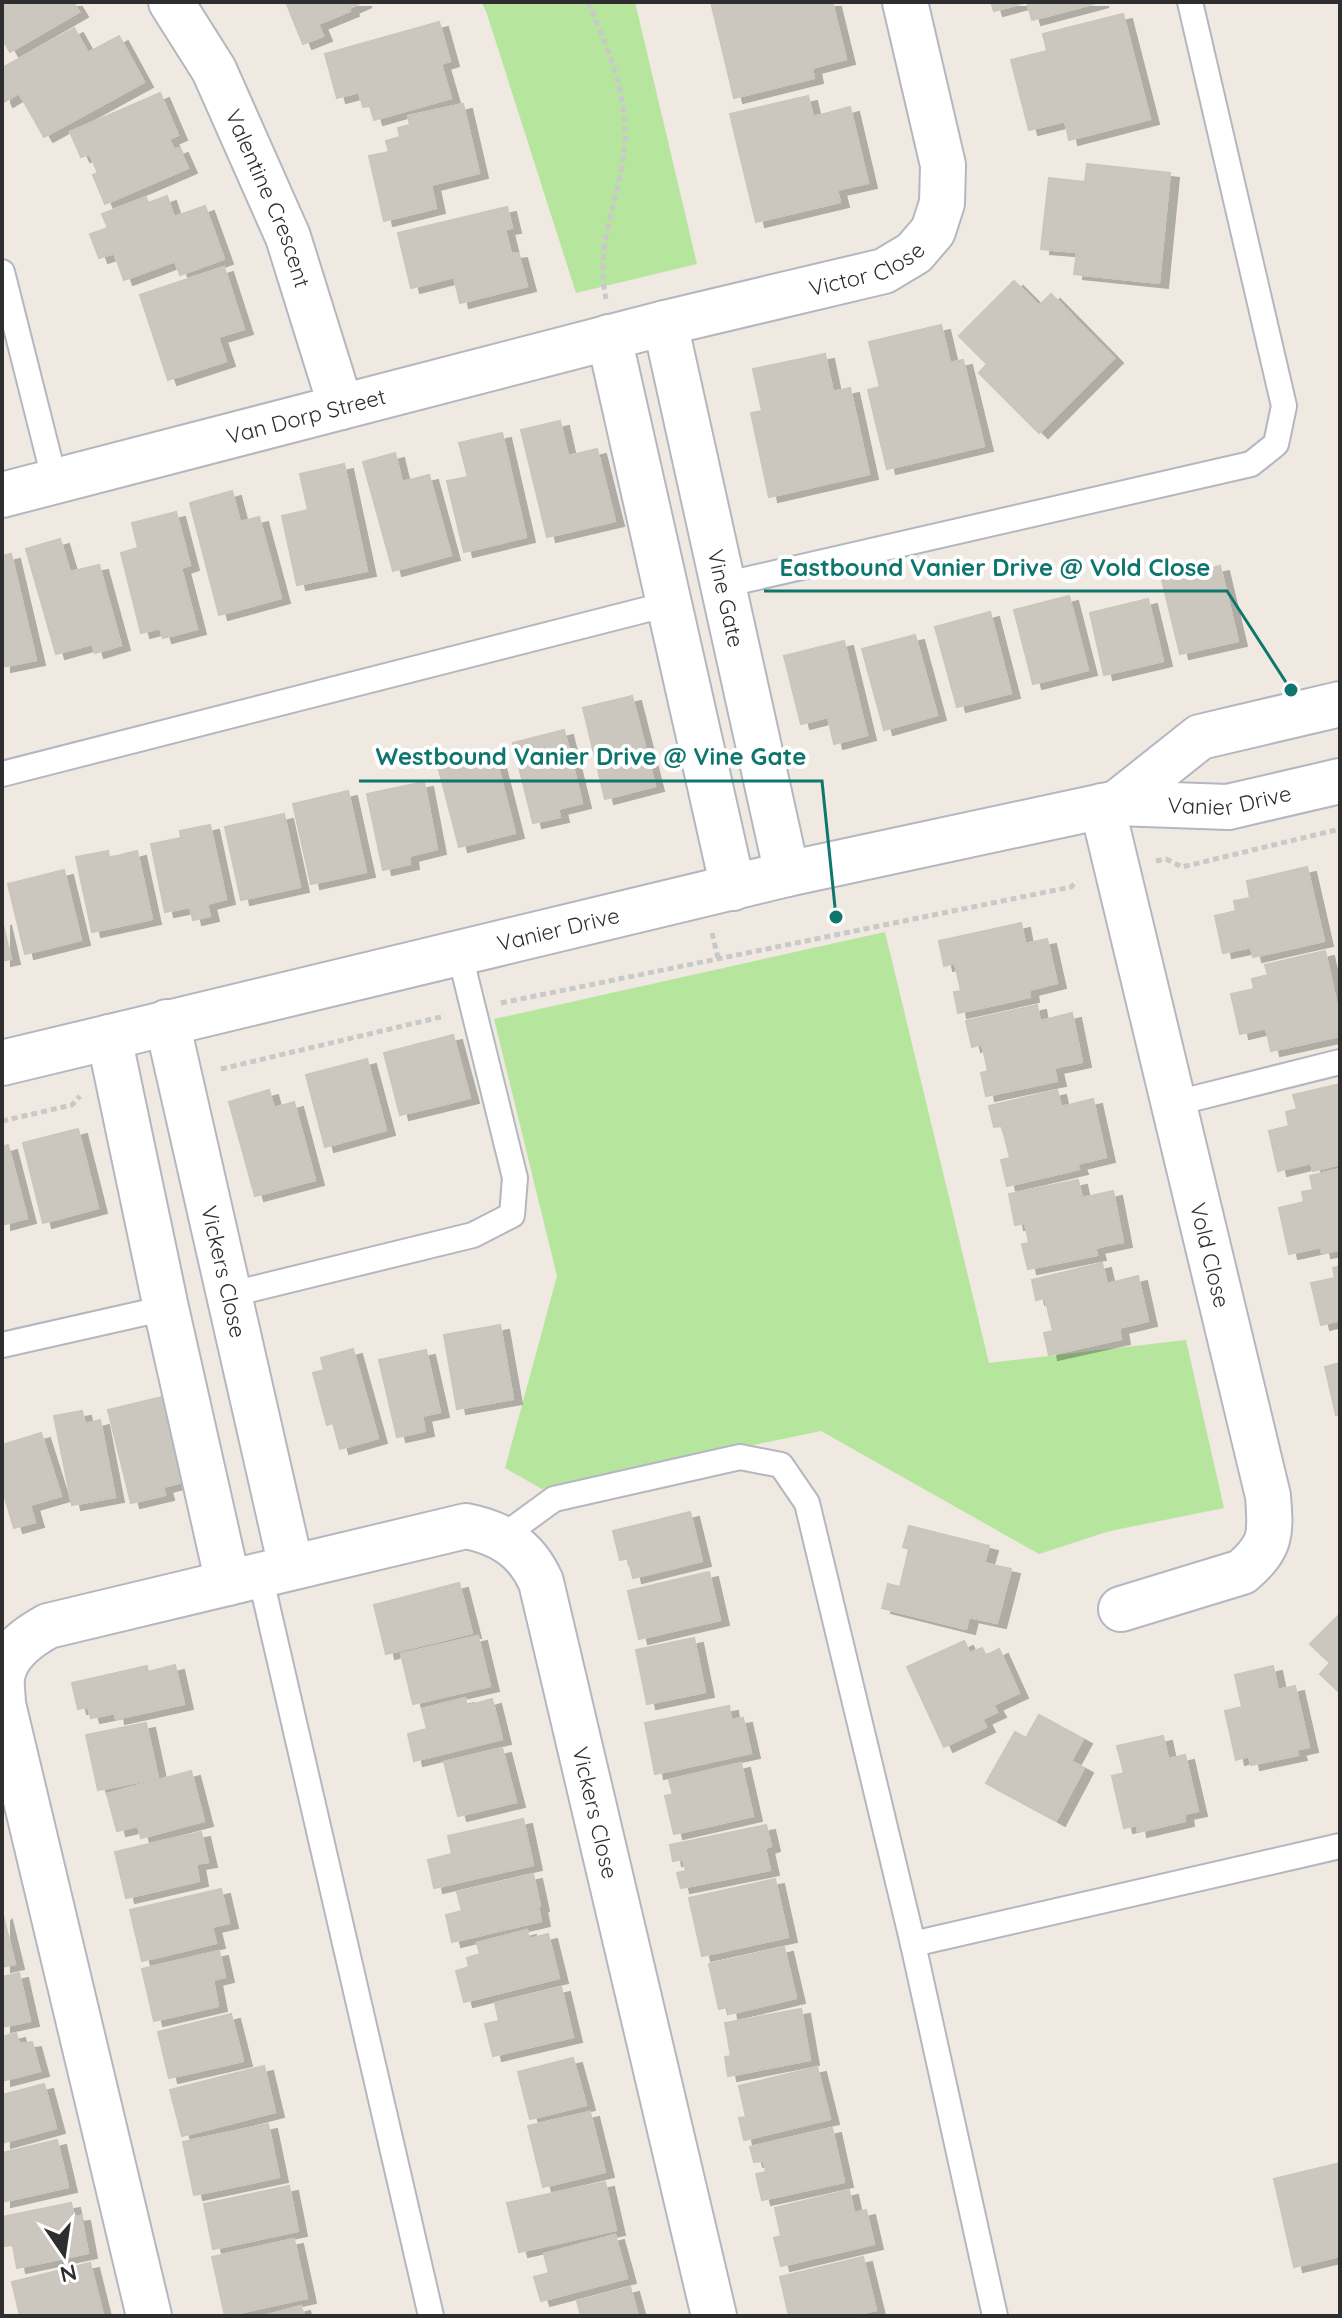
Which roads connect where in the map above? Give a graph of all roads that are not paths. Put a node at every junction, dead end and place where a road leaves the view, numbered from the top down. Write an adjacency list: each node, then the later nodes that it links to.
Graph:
1 (171, 2): 7 (street, Valentine Crescent)
2 (905, 2): 6 (street, Victor Close)
3 (1190, 2): 10 (lane)
4 (2, 272): 8 (lane)
5 (608, 320): 6 (street, Victor Close); 7 (street, Van Dorp Street); 11 (street)
6 (665, 323): 10 (street, Vine Gate)
7 (341, 407): 8 (street, Van Dorp Street)
8 (55, 482): 9 (street, Van Dorp Street)
9 (2, 495)
10 (723, 585): 11 (street); 16 (street, Vine Gate)
11 (668, 604): 13 (lane); 17 (street)
12 (1340, 704): 15 (street, Vanier Drive)
13 (2, 774)
14 (1340, 781): 15 (street, Vanier Drive)
15 (1110, 805): 16 (street, Vanier Drive); 23 (street, Vold Close)
16 (787, 874): 17 (street, Vanier Drive)
17 (733, 888): 18 (street, Vanier Drive)
18 (460, 955): 19 (street, Vanier Drive); 24 (lane)
19 (167, 1022): 20 (street, Vanier Drive); 24 (street, Vickers Close)
20 (109, 1037): 22 (street, Vanier Drive); 25 (street)
21 (1340, 1062): 23 (lane)
22 (2, 1063)
23 (1176, 1103): 29 (street, Vold Close)
24 (228, 1295): 25 (street); 28 (street, Vickers Close)
25 (166, 1308): 26 (lane); 28 (street)
26 (2, 1345)
27 (502, 1537): 28 (street, Vickers Close); 31 (lane); 34 (street, Vickers Close)
28 (260, 1575): 32 (street, Vickers Close); 33 (lane)
29 (1121, 1609)
30 (1340, 1846): 31 (lane)
31 (913, 1944): 35 (lane)
32 (149, 2316)
33 (431, 2316)
34 (714, 2316)
35 (995, 2316)

